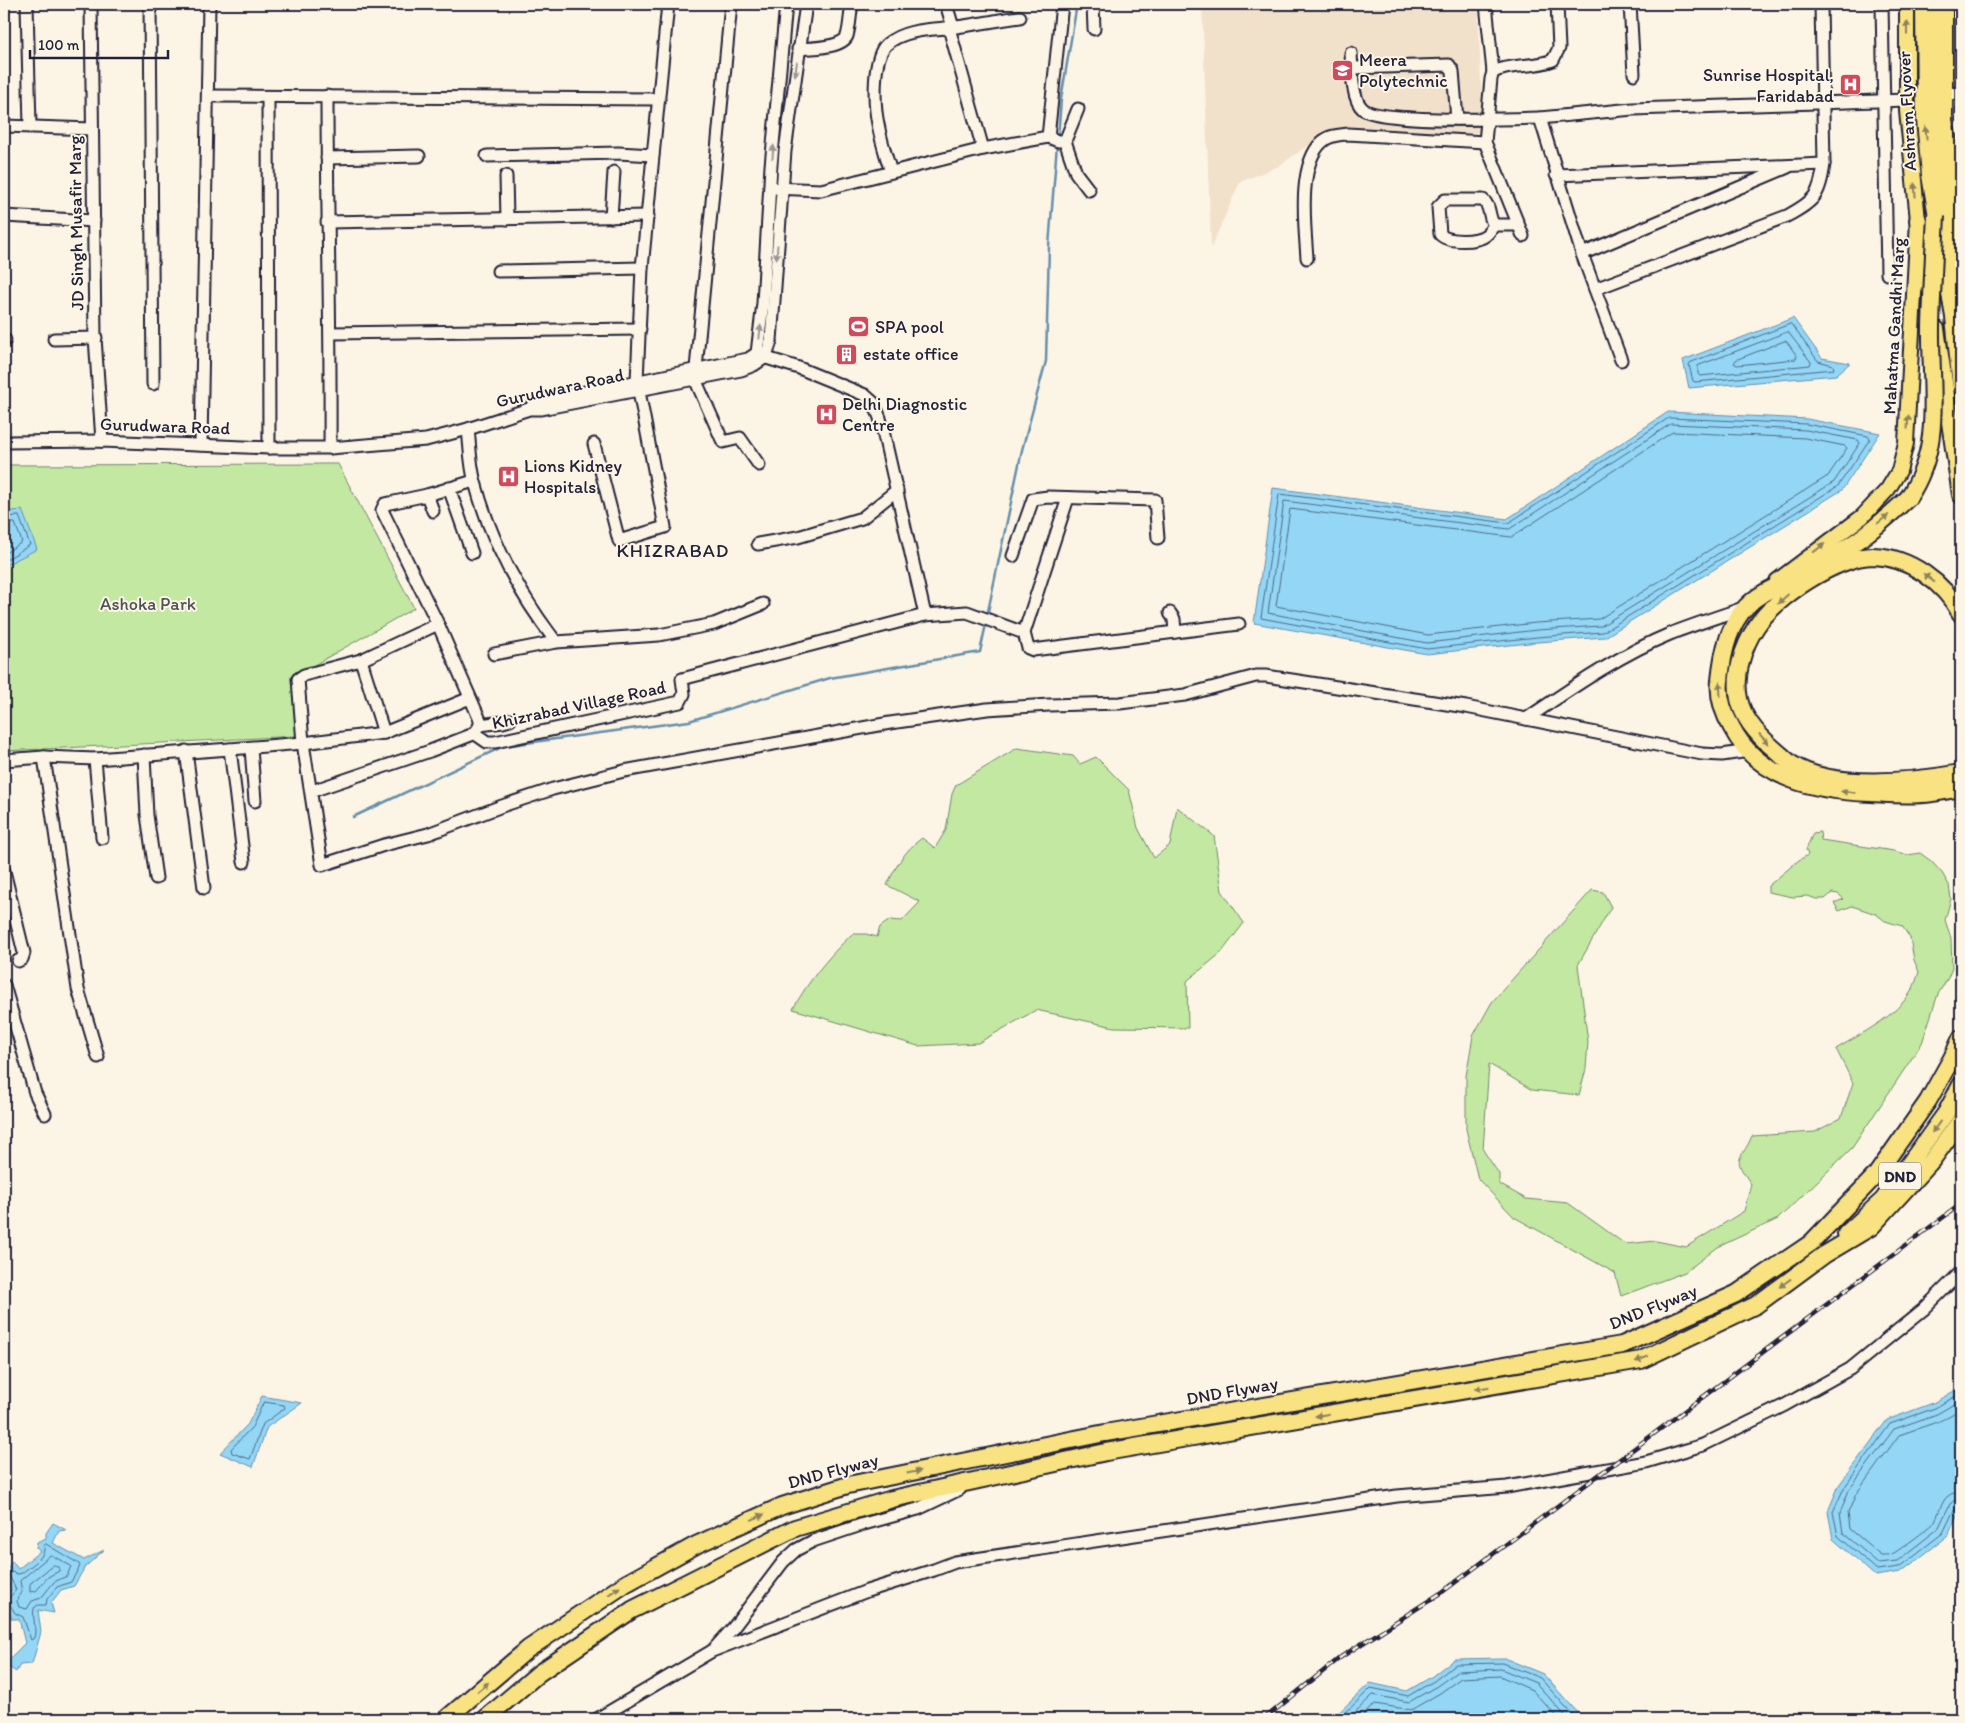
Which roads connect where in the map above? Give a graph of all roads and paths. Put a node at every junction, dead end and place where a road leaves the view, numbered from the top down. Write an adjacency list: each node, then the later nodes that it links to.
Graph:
1 (27, 4): 44 (street)
2 (91, 4): 45 (street, JD Singh Musafir Marg)
3 (150, 4): 88 (street)
4 (209, 4): 32 (street)
5 (668, 4): 35 (street)
6 (731, 4): 87 (street)
7 (786, 4): 59 (street, one-way to 7)
8 (806, 4): 25 (street)
9 (852, 4): 25 (street)
10 (946, 4): 23 (street)
11 (1062, 4): 46 (street)
12 (1093, 4): 24 (street)
13 (1486, 4): 28 (street)
14 (1557, 4): 28 (street)
15 (1630, 4): 29 (street)
16 (1821, 4): 38 (street)
17 (1882, 4): 36 (street)
18 (1907, 4): 37 (main road, Mahatma Gandhi Marg, one-way to 18)
19 (1924, 4): 64 (highway, Ashram Flyover, one-way to 19)
20 (1936, 4): 73 (highway, Ashram Flyover)
21 (1945, 4): 31 (main road)
22 (1020, 17): 23 (street)
23 (951, 28): 48 (street); 56 (street)
24 (1094, 28)
25 (798, 49): 59 (street, one-way to 59)
26 (1350, 53): 27 (street)
27 (1352, 68): 41 (street); 41 (street)
28 (1493, 72): 42 (street)
29 (1634, 74)
30 (1961, 93): 31 (street)
31 (1946, 94): 61 (main road)
32 (208, 96): 34 (street); 95 (street)
33 (327, 96): 34 (street); 35 (street); 52 (street)
34 (268, 98): 96 (street)
35 (658, 99): 49 (street)
36 (1883, 100): 37 (street); 38 (street); 78 (street)
37 (1907, 100): 67 (main road, Mahatma Gandhi Marg, one-way to 37)
38 (1822, 103): 40 (street); 53 (street)
39 (1078, 109): 46 (street)
40 (1540, 118): 42 (street); 57 (street)
41 (1457, 119): 42 (street)
42 (1488, 119): 47 (street)
43 (4, 126): 44 (street)
44 (30, 127): 45 (street)
45 (92, 129): 68 (street, JD Singh Musafir Marg)
46 (1056, 140): 48 (street); 60 (street)
47 (1485, 142): 71 (street); 75 (street)
48 (983, 149): 56 (street)
49 (653, 155): 51 (street); 63 (street)
50 (419, 156): 52 (street)
51 (487, 156)
52 (327, 158): 69 (street)
53 (1824, 164): 54 (street); 80 (street)
54 (1794, 165): 57 (street); 74 (street)
55 (614, 172): 65 (street)
56 (891, 172): 59 (street)
57 (1556, 175): 74 (street)
58 (506, 176): 66 (street)
59 (776, 188): 85 (street)
60 (1089, 190)
61 (1961, 206)
62 (4, 216): 68 (street)
63 (648, 216): 65 (street); 76 (street)
64 (1936, 216): 90 (highway, bridge); 110 (highway, one-way to 64, bridge)
65 (610, 217): 66 (street)
66 (507, 219): 69 (street)
67 (1918, 220): 103 (highway); 110 (main road, Mahatma Gandhi Marg, one-way to 67)
68 (94, 221): 83 (street, JD Singh Musafir Marg)
69 (327, 222): 82 (street)
70 (1494, 225): 70 (street); 71 (street)
71 (1518, 225): 72 (street)
72 (1523, 236)
73 (1958, 236): 79 (highway, Ashram Flyover)
74 (1582, 254): 80 (street)
75 (1307, 258)
76 (642, 268): 77 (street); 81 (street)
77 (498, 271)
78 (1887, 274)
79 (1961, 276)
80 (1595, 289): 86 (street)
81 (640, 329): 82 (street); 89 (street)
82 (331, 333): 97 (street)
83 (96, 338): 84 (street); 92 (street, JD Singh Musafir Marg)
84 (54, 339)
85 (760, 357): 87 (street, Gurudwara Road); 101 (street)
86 (1621, 360)
87 (695, 374): 89 (street, Gurudwara Road); 98 (street)
88 (153, 384)
89 (637, 385): 91 (street, Gurudwara Road); 94 (street)
90 (1961, 387)
91 (468, 429): 97 (street, Gurudwara Road); 99 (street)
92 (102, 441): 93 (street, Gurudwara Road); 95 (street, Gurudwara Road)
93 (4, 442)
94 (594, 444)
95 (200, 445): 96 (street, Gurudwara Road)
96 (269, 448): 97 (street, Gurudwara Road)
97 (330, 448)
98 (759, 464)
99 (474, 481): 100 (street); 120 (street)
100 (449, 488): 102 (street); 108 (street)
101 (897, 490): 107 (street); 115 (street)
102 (427, 495): 105 (street); 116 (street)
103 (1961, 495)
104 (1068, 498): 106 (street); 109 (street); 119 (street)
105 (433, 511)
106 (1158, 538)
107 (758, 544)
108 (472, 553)
109 (1013, 556)
110 (1767, 589): 112 (highway)
111 (763, 604): 120 (street)
112 (1746, 607): 124 (street); 132 (highway, one-way to 112)
113 (1170, 613): 118 (street)
114 (1961, 614): 138 (highway, one-way to 138)
115 (925, 615): 119 (street); 126 (street, Khizrabad Village Road)
116 (438, 624): 122 (street); 123 (street)
117 (1239, 624): 118 (street)
118 (1175, 632): 119 (street)
119 (1024, 633)
120 (556, 642): 121 (street)
121 (494, 654)
122 (361, 660): 127 (street); 128 (street)
123 (470, 698): 126 (street); 127 (street)
124 (1526, 719): 132 (street); 140 (street)
125 (510, 720): 126 (street)
126 (477, 729): 140 (street, Khizrabad Village Road)
127 (384, 732): 128 (street)
128 (303, 743): 129 (street); 140 (street)
129 (251, 748): 130 (street); 141 (street)
130 (230, 750): 131 (street); 143 (street)
131 (186, 751): 133 (street); 146 (street)
132 (1749, 751): 138 (highway, one-way to 132)
133 (144, 755): 135 (street); 145 (street)
134 (44, 757): 135 (street); 136 (street); 150 (street)
135 (95, 758): 142 (street)
136 (4, 760)
137 (1961, 773): 138 (highway)
138 (1931, 786): 139 (highway)
139 (1961, 788)
140 (312, 791)
141 (255, 801)
142 (102, 838)
143 (244, 862)
144 (4, 871): 147 (street)
145 (156, 878)
146 (204, 888)
147 (18, 961)
148 (4, 985): 152 (street)
149 (1961, 1038): 158 (highway, DND Flyway, one-way to 149)
150 (98, 1057)
151 (1961, 1085): 154 (highway, DND, one-way to 154)
152 (45, 1114)
153 (1961, 1120): 154 (highway)
154 (1824, 1255): 156 (highway, one-way to 156)
155 (1961, 1272): 157 (street)
156 (975, 1481): 157 (street); 159 (highway)
157 (712, 1651): 160 (street)
158 (446, 1719)
159 (485, 1719)
160 (597, 1719)

